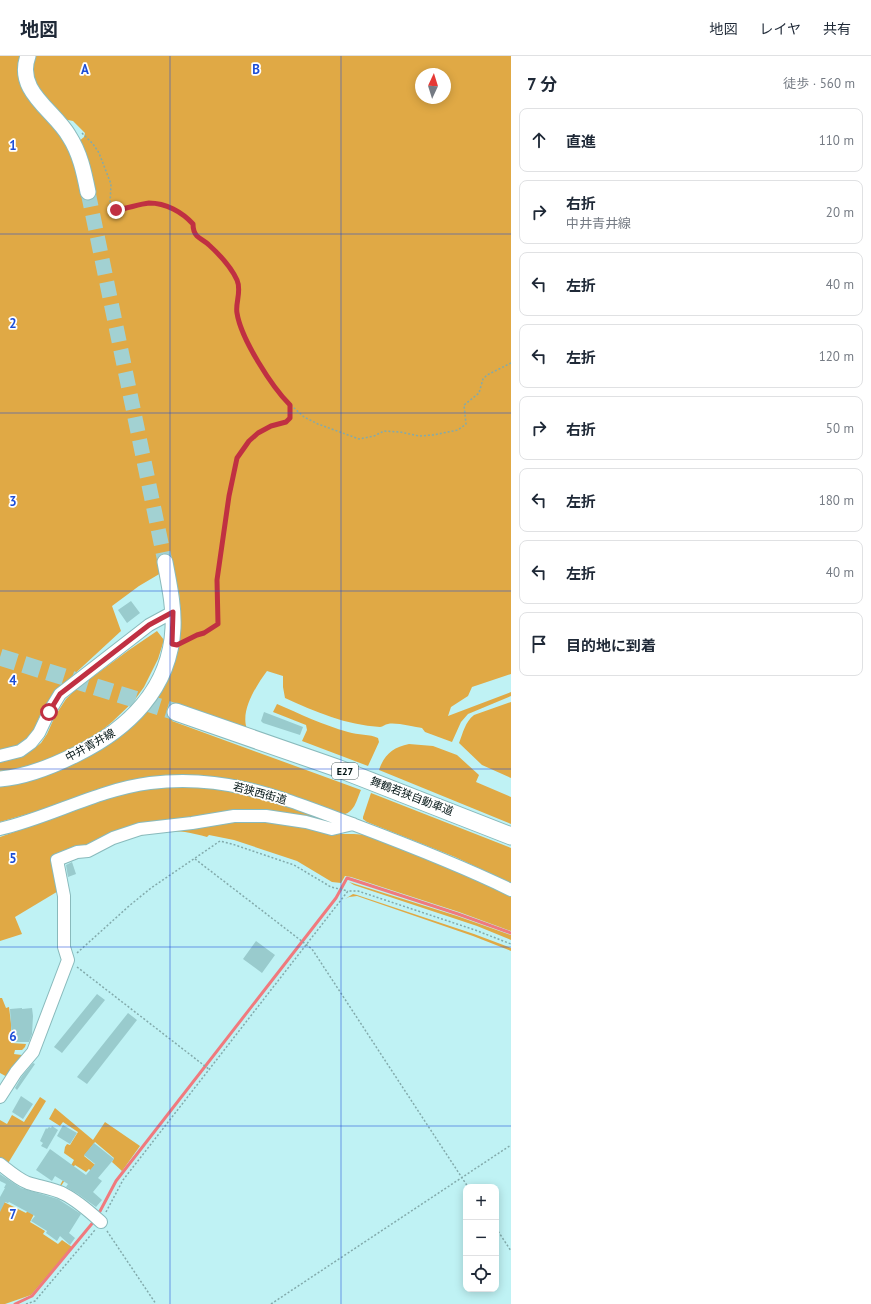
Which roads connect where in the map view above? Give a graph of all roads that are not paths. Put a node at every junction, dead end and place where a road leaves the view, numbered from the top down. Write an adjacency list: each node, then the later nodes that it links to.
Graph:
1 (28, 56): 2 (main road)
2 (88, 192)
3 (165, 562): 4 (main road, 中井青井線)
4 (173, 612): 6 (street); 7 (main road, 中井青井線)
5 (176, 712): 10 (highway, 舞鶴若狭自動車道 / E27)
6 (0, 756)
7 (0, 779)
8 (353, 824): 9 (street, 若狭西街道); 11 (street, 若狭西街道); 12 (street)
9 (0, 829)
10 (511, 836)
11 (511, 890)
12 (0, 1097)
13 (0, 1164): 14 (street)
14 (101, 1222)

